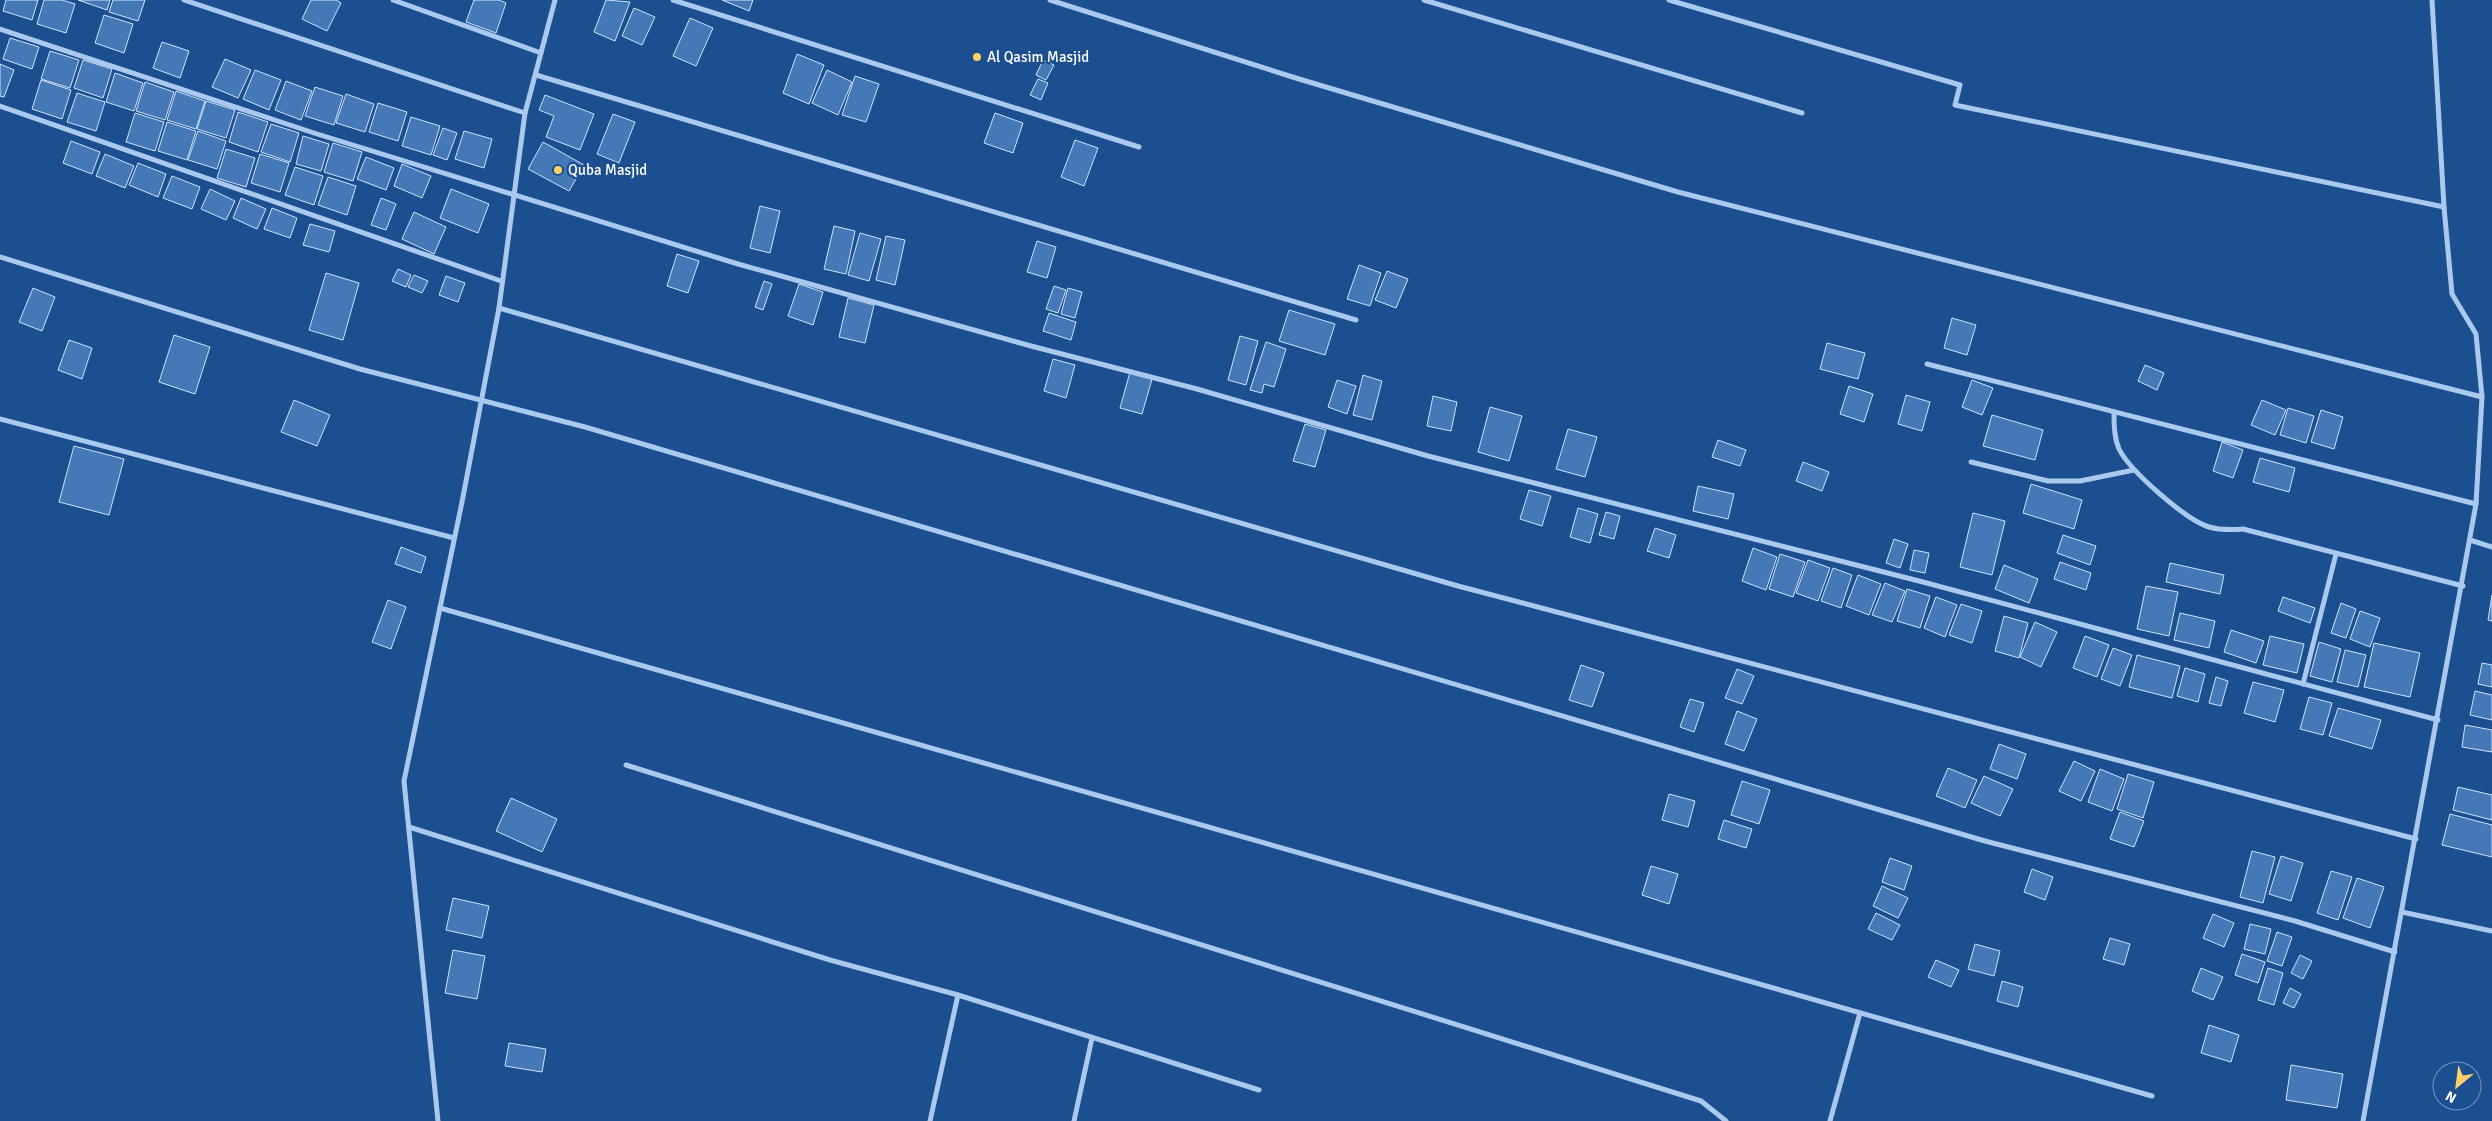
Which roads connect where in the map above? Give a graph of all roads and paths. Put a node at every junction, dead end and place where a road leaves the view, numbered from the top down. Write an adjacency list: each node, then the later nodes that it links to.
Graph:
1 (184, 0): 13 (street)
2 (393, 0): 10 (street)
3 (555, 0): 10 (street)
4 (673, 0): 15 (street)
5 (1050, 0): 23 (street)
6 (1424, 0): 14 (street)
7 (1669, 0): 17 (street)
8 (2432, 0): 17 (street)
9 (0, 29): 16 (street)
10 (541, 52): 11 (street)
11 (536, 75): 13 (street); 21 (street)
12 (0, 106): 19 (street)
13 (524, 113): 16 (street)
14 (1802, 113)
15 (1139, 147)
16 (514, 194): 19 (street); 36 (street)
17 (2444, 207): 23 (street)
18 (0, 256): 24 (street)
19 (501, 281): 20 (street)
20 (499, 308): 24 (street); 40 (street)
21 (1356, 320)
22 (1927, 364): 25 (street)
23 (2482, 397): 29 (street)
24 (481, 401): 30 (street); 43 (street)
25 (2114, 412): 28 (street); 29 (street)
26 (0, 419): 30 (street)
27 (1971, 462): 28 (street)
28 (2134, 470): 33 (street)
29 (2476, 504): 31 (street)
30 (454, 538): 35 (street)
31 (2470, 540): 32 (street); 34 (street)
32 (2492, 547)
33 (2336, 554): 34 (street); 36 (street)
34 (2463, 586): 37 (street)
35 (440, 608): 39 (street); 45 (street)
36 (2303, 684): 37 (street)
37 (2438, 720): 40 (street)
38 (626, 765): 52 (street)
39 (408, 827): 44 (street); 49 (street)
40 (2416, 839): 41 (street)
41 (2402, 912): 42 (street); 43 (street)
42 (2492, 931)
43 (2395, 952): 54 (street)
44 (958, 994): 46 (street); 50 (street)
45 (1860, 1013): 48 (street); 53 (street)
46 (1092, 1038): 47 (street); 51 (street)
47 (1259, 1090)
48 (2152, 1096)
49 (438, 1121)
50 (930, 1121)
51 (1074, 1121)
52 (1726, 1121)
53 (1830, 1121)
54 (2363, 1121)

